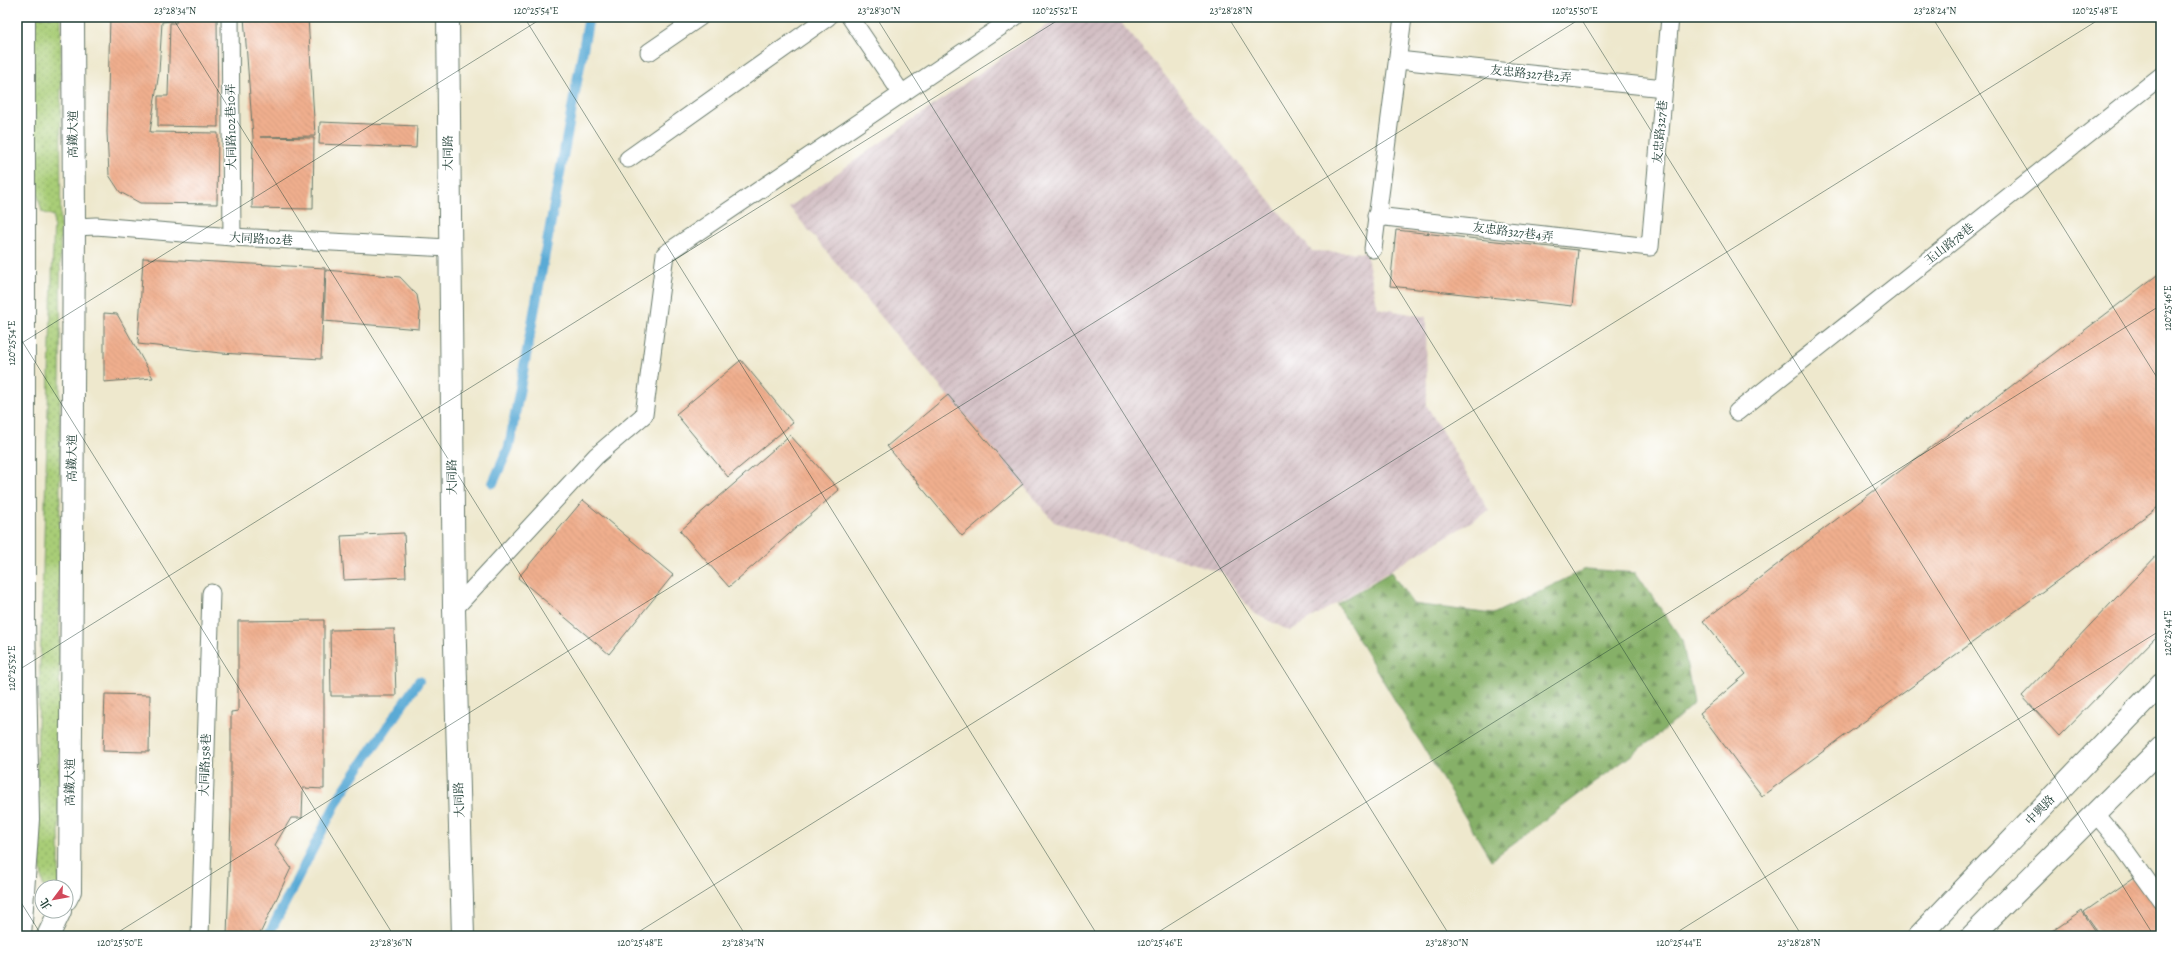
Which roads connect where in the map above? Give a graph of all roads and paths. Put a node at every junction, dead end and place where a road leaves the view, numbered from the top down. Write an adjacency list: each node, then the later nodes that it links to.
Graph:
1 (24, 17): 33 (street)
2 (72, 17): 18 (street, 高鐵大道)
3 (230, 17): 19 (lane, 大同路102巷10弄)
4 (448, 17): 21 (street, 大同路)
5 (700, 17): 11 (lane)
6 (828, 17): 16 (lane)
7 (850, 17): 15 (lane)
8 (1015, 17): 15 (lane)
9 (1403, 17): 12 (lane)
10 (1670, 17): 14 (lane, 友忠路327巷)
11 (649, 52)
12 (1398, 60): 14 (lane, 友忠路327巷2弄); 17 (lane)
13 (2161, 76): 23 (lane, 玉山路78巷)
14 (1664, 88): 20 (lane, 友忠路327巷)
15 (902, 94): 25 (lane)
16 (628, 158)
17 (1376, 216): 20 (lane, 友忠路327巷4弄); 22 (lane)
18 (74, 227): 19 (lane, 大同路102巷); 29 (street, 高鐵大道)
19 (232, 237): 21 (lane, 大同路102巷)
20 (1650, 247)
21 (449, 248): 25 (street, 大同路)
22 (1373, 249)
23 (1737, 412)
24 (211, 593): 35 (lane, 大同路158巷)
25 (454, 609): 36 (street, 大同路)
26 (2161, 684): 37 (street, 中興路)
27 (2161, 748): 28 (street)
28 (2096, 814): 30 (lane); 32 (street)
29 (70, 879)
30 (2161, 900)
31 (56, 919): 34 (street)
32 (1981, 933)
33 (20, 936)
34 (48, 936)
35 (200, 936)
36 (463, 936)
37 (1919, 936)

